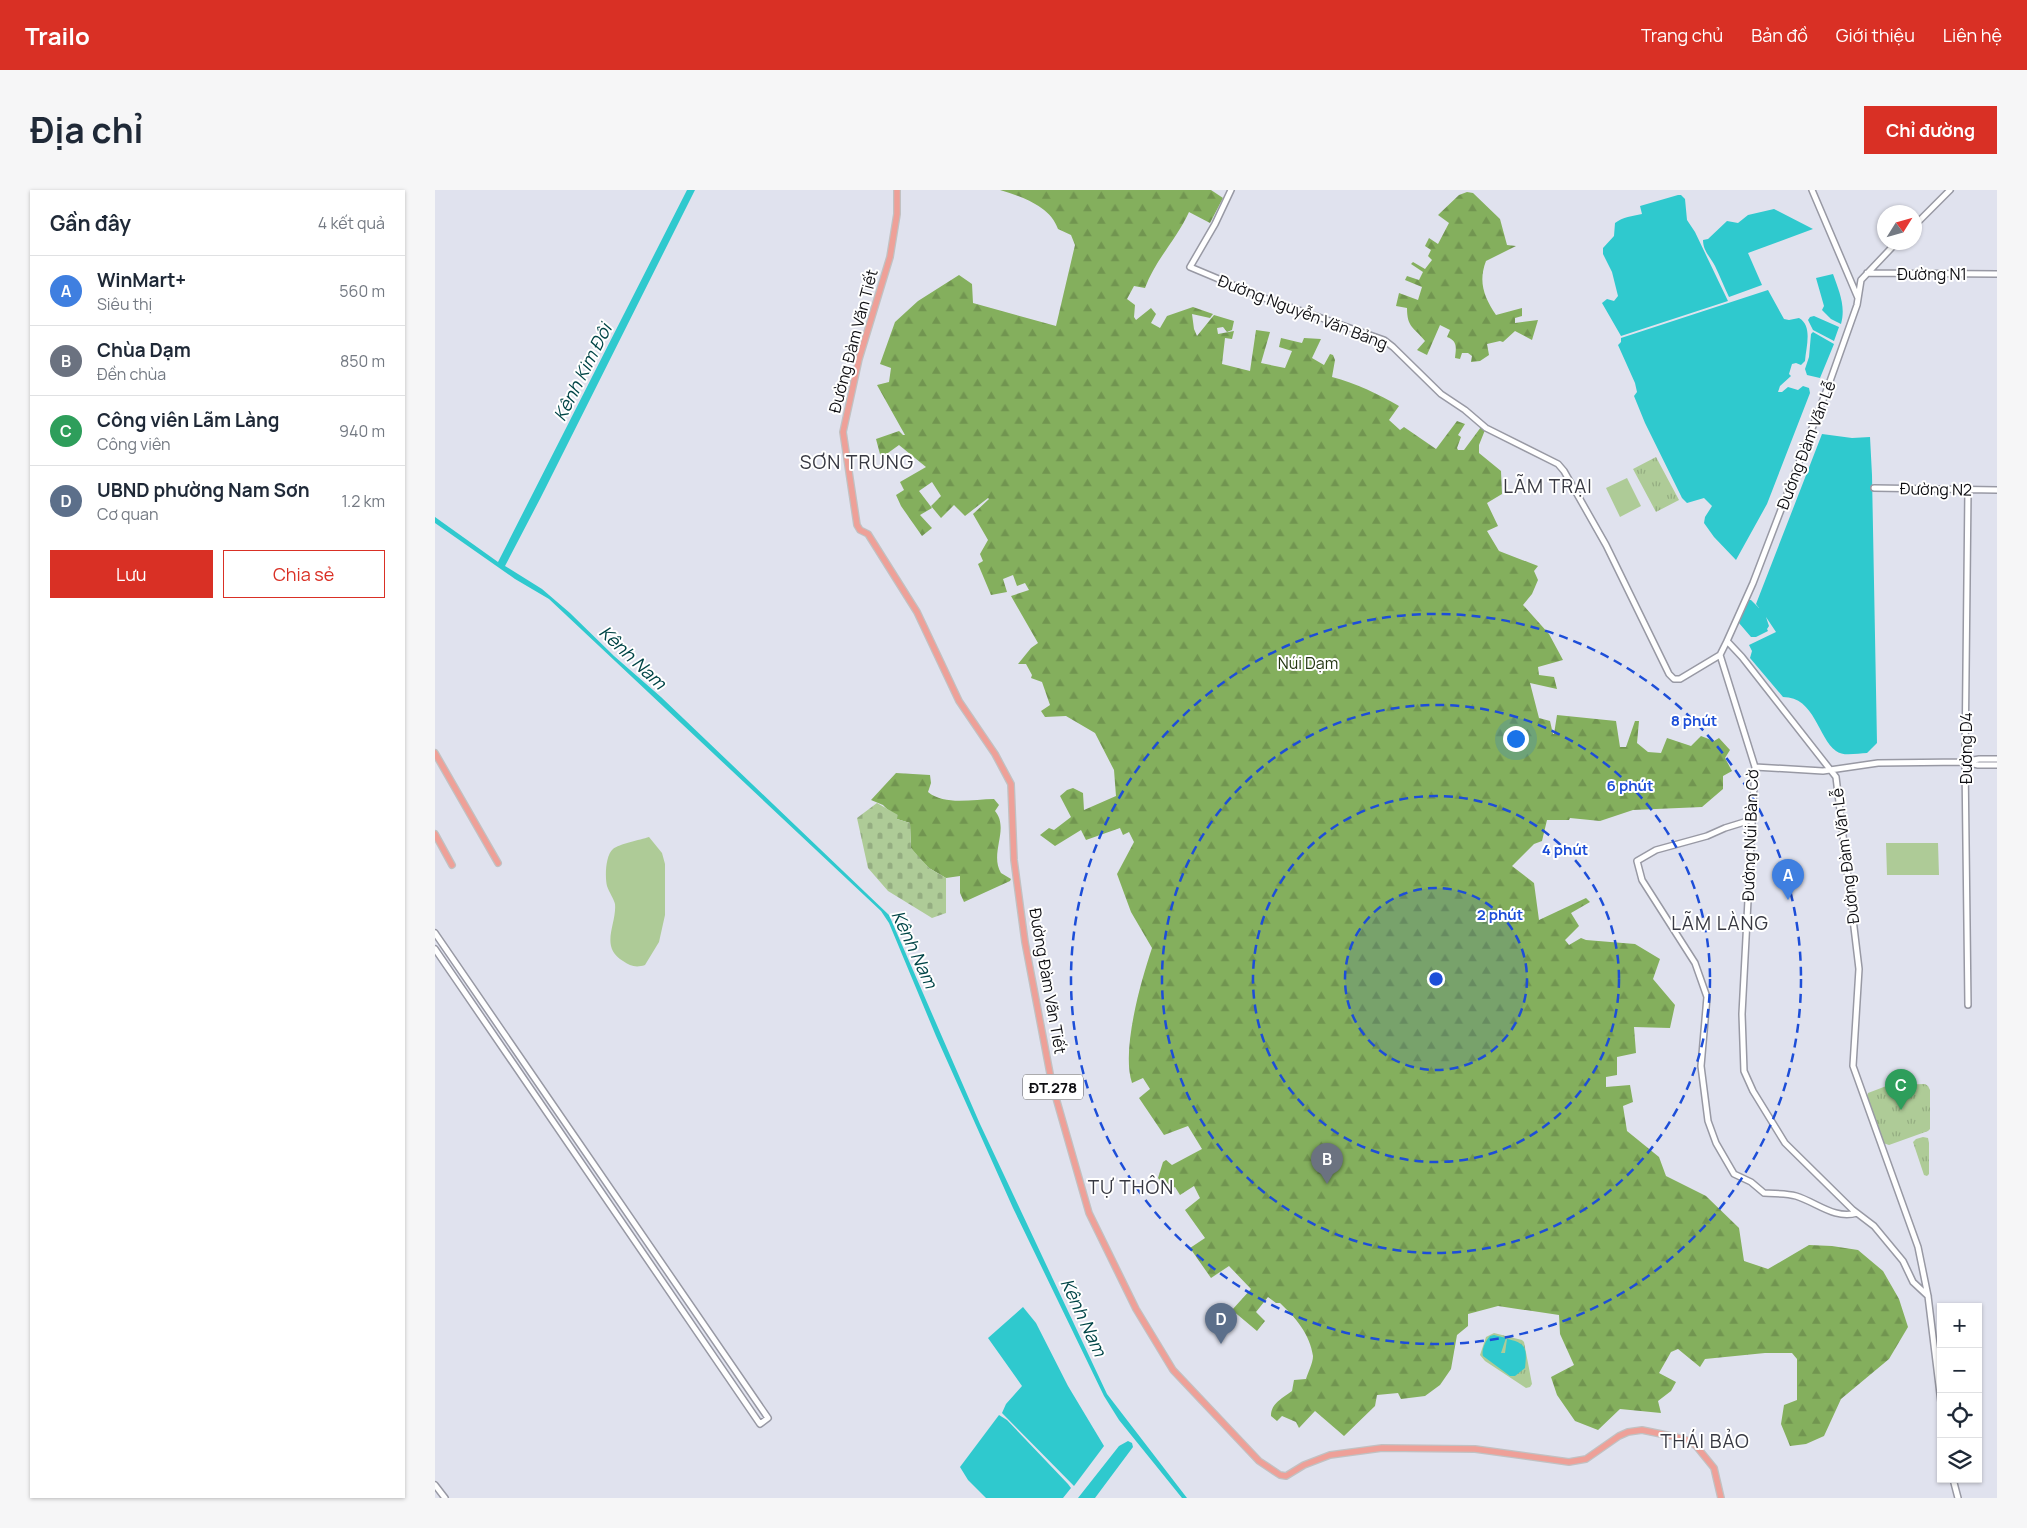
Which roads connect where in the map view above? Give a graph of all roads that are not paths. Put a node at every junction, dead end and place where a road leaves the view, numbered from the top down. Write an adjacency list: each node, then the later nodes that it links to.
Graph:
1 (897, 190): 36 (main road, Đường Đàm Văn Tiết / ĐT.278)
2 (1231, 190): 14 (street, Đường Nguyễn Văn Bảng)
3 (1813, 190): 9 (street)
4 (1949, 190): 5 (street)
5 (1922, 218)
6 (1889, 250): 7 (street)
7 (1867, 273): 8 (street, Đường N1); 9 (street, Đường Đàm Văn Lễ)
8 (1997, 274)
9 (1859, 298): 13 (street, Đường Đàm Văn Lễ)
10 (1874, 488): 11 (street, Đường N2)
11 (1968, 490): 12 (street, Đường N2); 17 (street, Đường D4)
12 (1997, 490)
13 (1727, 641): 14 (street); 20 (street, Đường Đàm Văn Lễ)
14 (1720, 654): 19 (street, Đường Núi Bàn Cờ)
15 (435, 754): 23 (main road)
16 (1997, 759): 17 (street)
17 (1965, 762): 18 (street); 20 (street); 27 (street, Đường D4)
18 (1997, 765)
19 (1755, 767): 20 (street); 21 (street, Đường Núi Bàn Cờ)
20 (1832, 770): 31 (street, Đường Đàm Văn Lễ)
21 (1751, 820): 30 (street, Đường Núi Bàn Cờ); 30 (street)
22 (435, 834): 24 (main road)
23 (498, 863)
24 (452, 865)
25 (435, 933): 28 (street)
26 (435, 949): 29 (street)
27 (1968, 1006)
28 (575, 1137): 29 (street); 29 (street)
29 (566, 1143)
30 (1857, 1213): 31 (street, Đường Núi Bàn Cờ)
31 (1928, 1296): 32 (street, Đường Đàm Văn Lễ)
32 (1940, 1393)
33 (1954, 1483): 37 (street)
34 (435, 1485): 35 (street)
35 (445, 1498)
36 (1721, 1498)
37 (1958, 1498)

